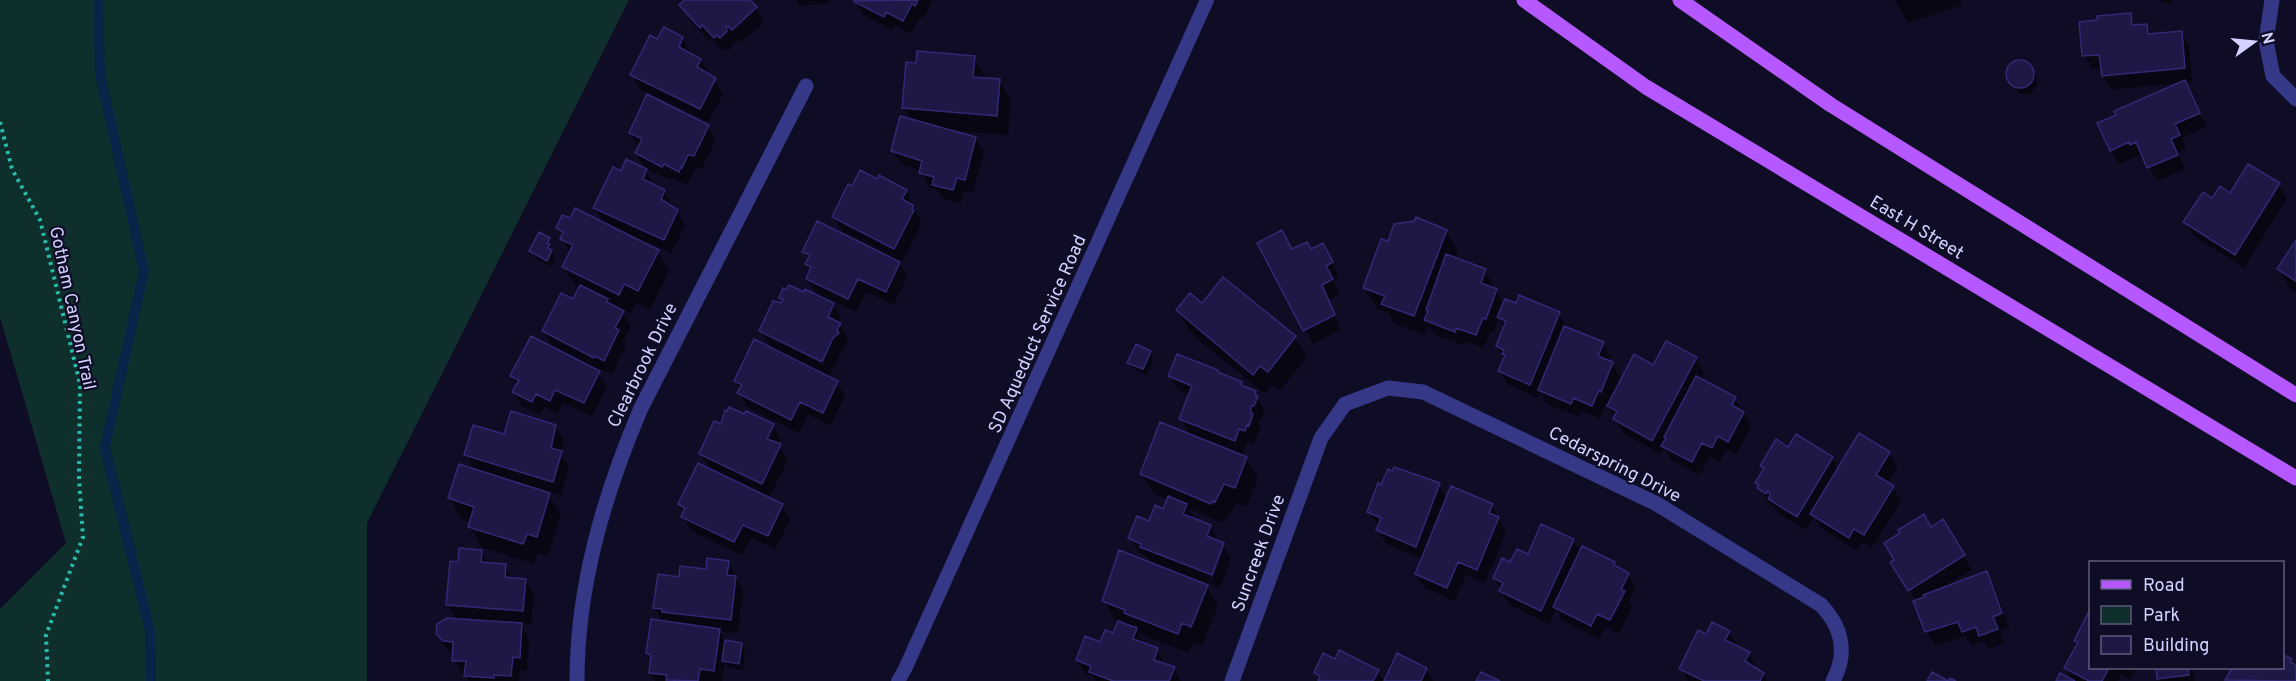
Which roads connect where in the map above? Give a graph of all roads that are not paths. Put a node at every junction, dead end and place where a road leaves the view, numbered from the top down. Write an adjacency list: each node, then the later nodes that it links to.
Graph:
1 (1207, 0): 12 (lane, SD Aqueduct Service Road)
2 (1524, 0): 9 (main road, East H Street)
3 (1680, 0): 7 (main road)
4 (2272, 0): 6 (street)
5 (806, 86): 11 (street, Clearbrook Drive)
6 (2296, 99)
7 (2296, 395)
8 (1321, 438): 10 (street, Cedarspring Drive); 13 (street, Suncreek Drive)
9 (2296, 478)
10 (1834, 679)
11 (577, 681)
12 (898, 681)
13 (1232, 681)

